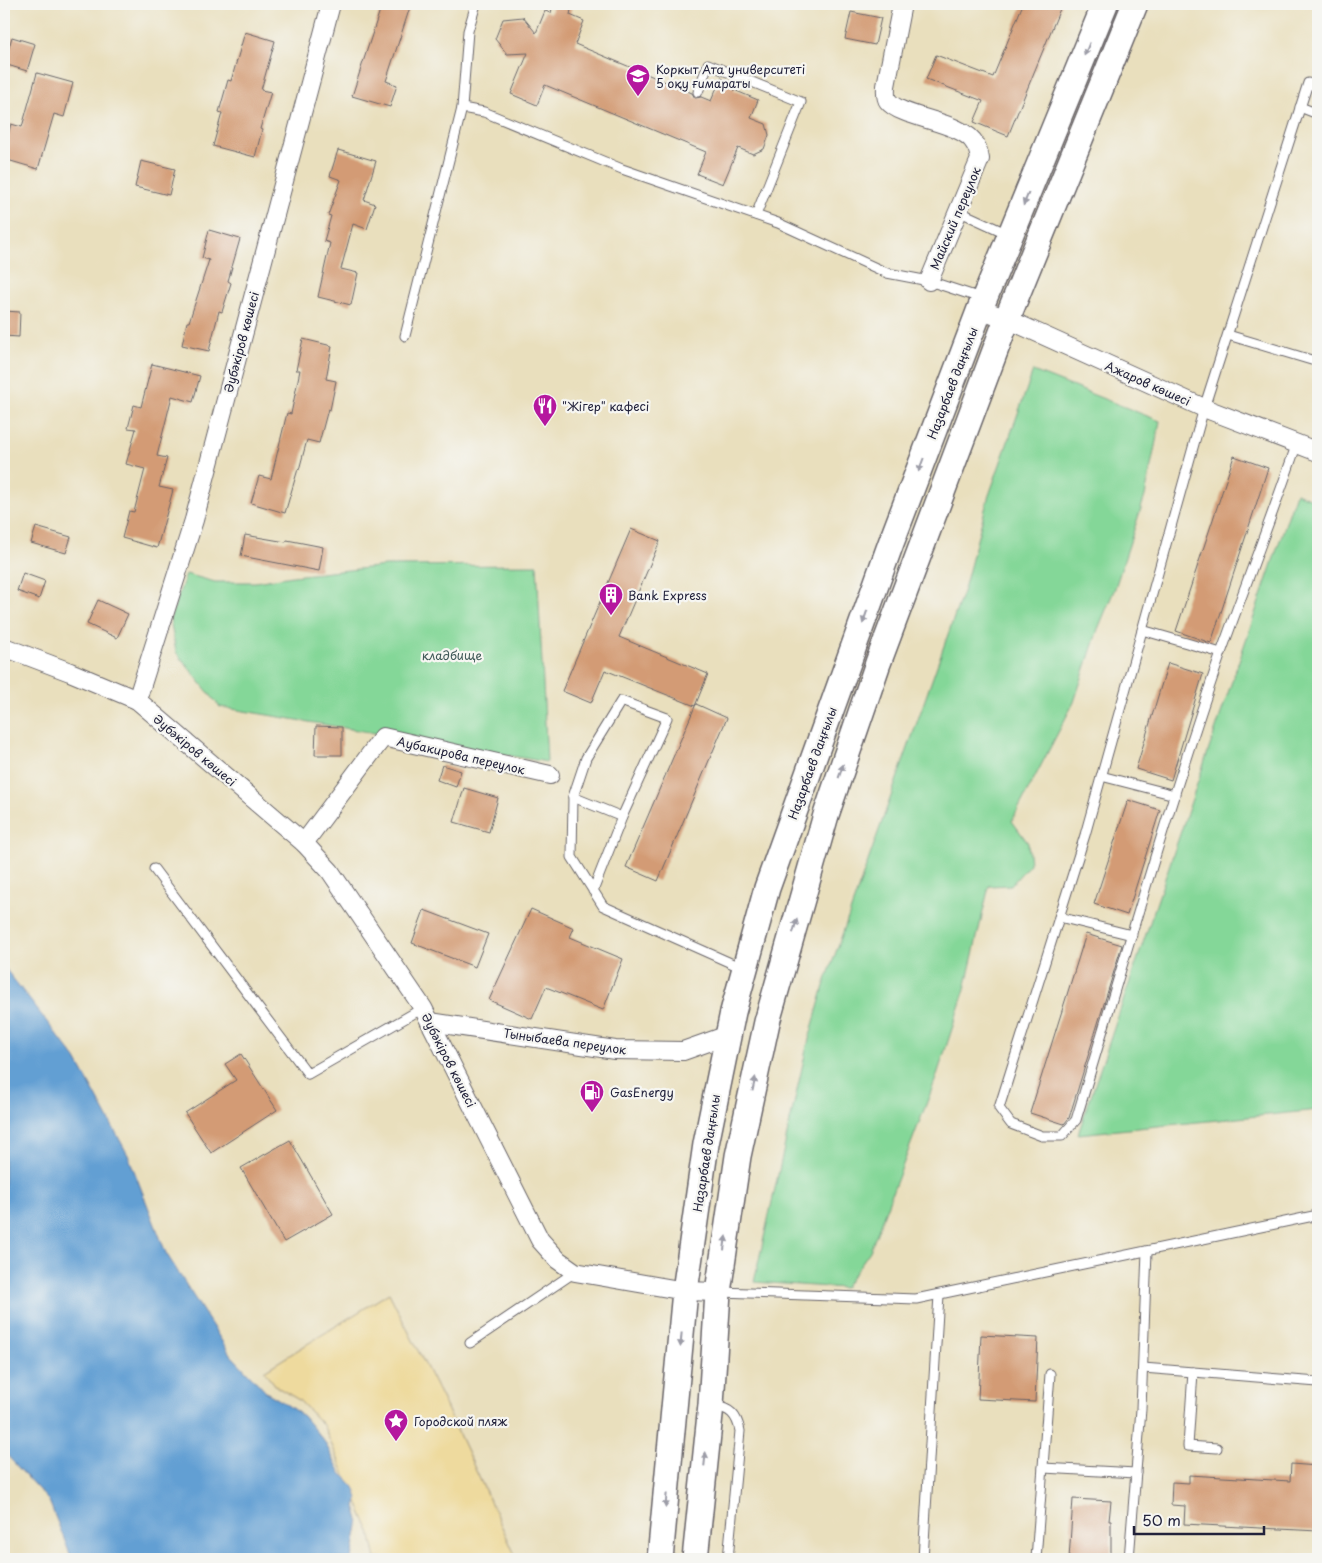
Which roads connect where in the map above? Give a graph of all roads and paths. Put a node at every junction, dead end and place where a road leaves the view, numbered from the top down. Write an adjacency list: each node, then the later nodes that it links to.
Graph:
1 (331, 4): 26 (street, Әубәкіров көшесі)
2 (476, 4): 9 (lane)
3 (902, 4): 11 (street, Майский переулок)
4 (1105, 4): 13 (main road, Назарбаев даңғылы, one-way to 13)
5 (1135, 4): 16 (main road)
6 (1318, 87): 8 (lane)
7 (698, 92): 12 (lane)
8 (1300, 107): 10 (lane); 17 (lane)
9 (462, 108): 12 (lane); 18 (lane)
10 (1318, 114)
11 (958, 211): 13 (lane); 14 (street, Майский переулок)
12 (756, 215): 14 (lane)
13 (1011, 236): 15 (main road, Назарбаев даңғылы)
14 (929, 281): 15 (lane)
15 (983, 304): 16 (street, Ажаров көшесі); 37 (main road, Назарбаев даңғылы, one-way to 37)
16 (1007, 319): 20 (street, Ажаров көшесі); 44 (main road, one-way to 16)
17 (1228, 335): 19 (lane); 20 (lane)
18 (405, 336)
19 (1318, 362)
20 (1204, 408): 21 (street, Ажаров көшесі); 23 (lane)
21 (1297, 443): 22 (street, Ажаров көшесі); 25 (lane)
22 (1318, 452)
23 (1142, 630): 25 (lane); 28 (lane)
24 (4, 647): 26 (street)
25 (1221, 653): 29 (lane)
26 (137, 700): 32 (street, Әубәкіров көшесі)
27 (550, 775): 32 (street, Аубакирова переулок)
28 (1101, 776): 29 (lane); 35 (lane)
29 (1175, 795): 36 (lane)
30 (573, 797): 31 (lane); 31 (lane); 34 (lane)
31 (622, 818): 34 (lane)
32 (304, 843): 38 (street, Әубәкіров көшесі)
33 (154, 869): 38 (lane)
34 (593, 891): 37 (lane)
35 (1059, 917): 36 (lane); 36 (lane)
36 (1132, 935)
37 (745, 969): 39 (main road, Назарбаев даңғылы)
38 (426, 1015): 39 (street, Тыныбаева переулок); 42 (street, Әубәкіров көшесі)
39 (728, 1036): 43 (main road, Назарбаев даңғылы)
40 (1318, 1215): 41 (lane)
41 (1148, 1251): 45 (lane); 47 (lane)
42 (575, 1272): 43 (street, Әубәкіров көшесі); 46 (lane)
43 (685, 1291): 44 (street, Әубәкіров көшесі); 55 (main road, Назарбаев даңғылы, one-way to 55)
44 (718, 1292): 45 (lane); 51 (main road)
45 (939, 1295): 58 (lane)
46 (470, 1343)
47 (1143, 1368): 48 (lane); 54 (lane)
48 (1192, 1372): 50 (lane); 52 (lane)
49 (1050, 1374): 53 (lane)
50 (1318, 1382)
51 (711, 1405): 56 (main road, one-way to 51); 57 (lane)
52 (1217, 1448)
53 (1043, 1468): 54 (lane); 59 (lane)
54 (1136, 1473): 60 (lane)
55 (660, 1559)
56 (695, 1559)
57 (728, 1559)
58 (923, 1559)
59 (1036, 1559)
60 (1129, 1559)

